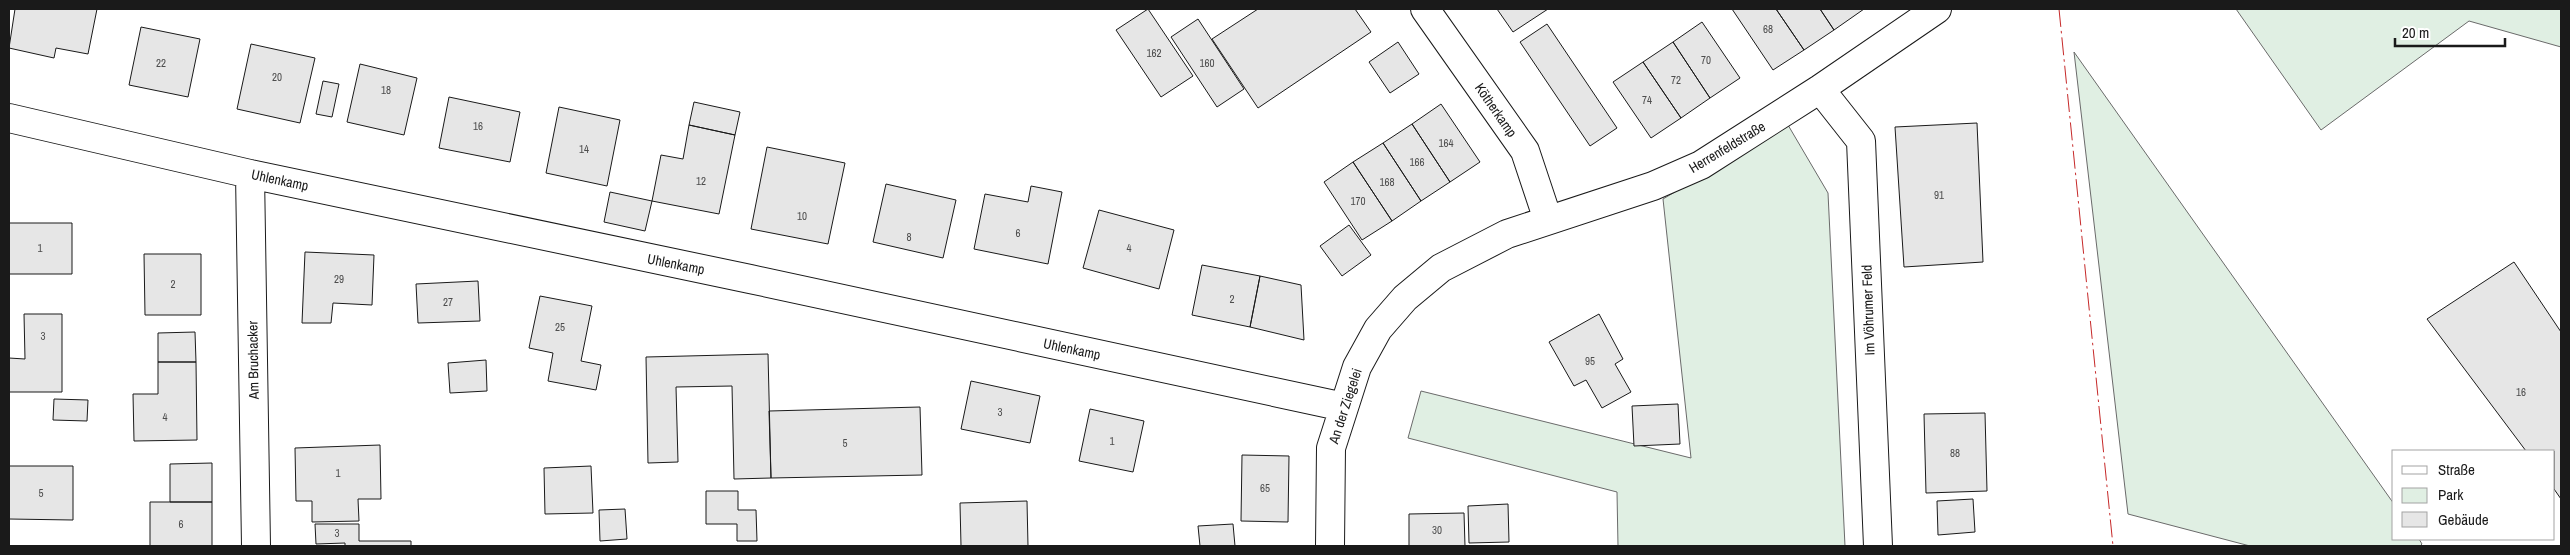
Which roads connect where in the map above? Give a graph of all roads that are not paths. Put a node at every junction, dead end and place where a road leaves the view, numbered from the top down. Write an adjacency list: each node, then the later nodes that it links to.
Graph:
1 (1425, 9): 6 (street, Kötherkamp)
2 (1921, 13): 3 (street, Herrenfeldstraße)
3 (1820, 89): 6 (street, Herrenfeldstraße); 11 (street, Im Vöhrumer Feld)
4 (9, 118): 5 (street, Uhlenkamp)
5 (250, 174): 8 (street, Uhlenkamp); 9 (street, Am Bruchacker)
6 (1548, 220): 7 (street, Herrenfeldstraße)
7 (1442, 268): 8 (street, An der Ziegelei)
8 (1344, 407): 10 (street, An der Ziegelei)
9 (256, 546)
10 (1330, 546)
11 (1878, 546)

